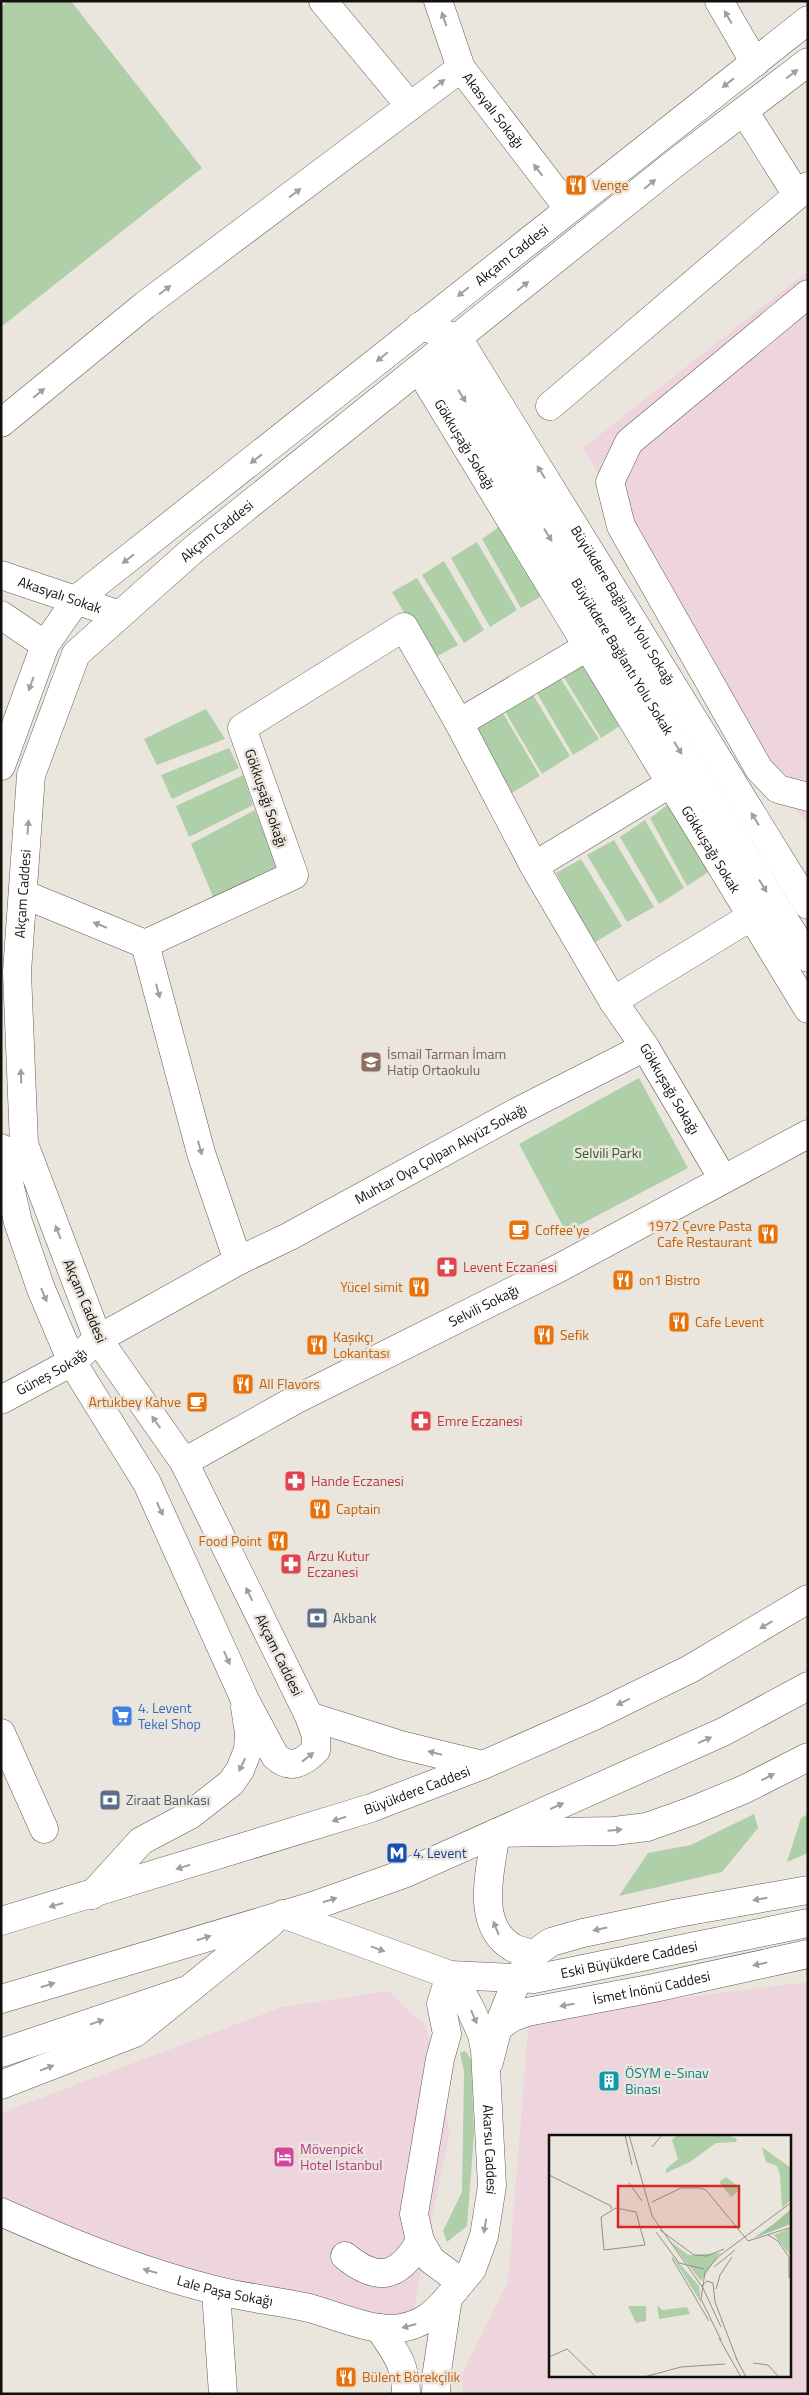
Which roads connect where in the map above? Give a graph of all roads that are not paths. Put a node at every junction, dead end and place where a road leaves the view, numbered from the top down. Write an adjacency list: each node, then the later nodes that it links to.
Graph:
1 (322, 1): 8 (street)
2 (438, 1): 7 (street, Akasyalı Sokağı, one-way to 2)
3 (719, 1): 5 (street, one-way to 3)
4 (808, 20): 5 (street, Akçam Caddesi)
5 (755, 62): 11 (street, Akçam Caddesi, one-way to 11)
6 (808, 62): 9 (street, one-way to 6)
7 (461, 68): 8 (street, one-way to 7); 11 (street, Akasyalı Sokağı, one-way to 7)
8 (410, 106): 17 (street, one-way to 8)
9 (744, 111): 10 (street); 14 (street, one-way to 9)
10 (802, 191): 16 (street)
11 (568, 208): 13 (street, Akçam Caddesi, one-way to 13)
12 (808, 294): 27 (street)
13 (420, 326): 14 (street); 19 (street, Akçam Caddesi, one-way to 19)
14 (458, 338): 15 (street, Akçam Caddesi); 30 (street, Büyükdere Bağlantı Yolu Sokağı, one-way to 14)
15 (428, 362): 21 (street, Akçam Caddesi); 23 (street, Gökkuşağı Sokağı); 33 (street, Büyükdere Bağlantı Yolu Sokak, one-way to 33)
16 (550, 406)
17 (1, 423)
18 (1, 575): 19 (street, Akasyalı Sokak)
19 (77, 599): 21 (street, Akasyalı Sokak); 22 (street, Akçam Caddesi)
20 (1, 615): 22 (street)
21 (120, 615): 29 (street, Akçam Caddesi, one-way to 21)
22 (45, 645): 25 (street, Akçam Caddesi, one-way to 25)
23 (587, 647): 24 (street); 26 (street, Gökkuşağı Sokağı)
24 (459, 724): 28 (street, Gökkuşağı Sokağı); 32 (street, Gökkuşağı Sokağı)
25 (1, 766)
26 (671, 783): 28 (street); 31 (street, Gökkuşağı Sokak)
27 (808, 797)
28 (534, 866): 34 (street, Gökkuşağı Sokağı)
29 (23, 894): 32 (street, one-way to 29); 41 (street, Akçam Caddesi, one-way to 29)
30 (808, 905)
31 (752, 916): 34 (street); 35 (street, Gökkuşağı Sokak)
32 (145, 944): 40 (street, one-way to 40)
33 (808, 958)
34 (613, 1001): 36 (street, Gökkuşağı Sokağı)
35 (808, 1009)
36 (645, 1047): 39 (street, Gökkuşağı Sokağı); 40 (street, Muhtar Oya Çolpan Akyüz Sokağı)
37 (808, 1134): 39 (street, Selvili Sokağı)
38 (1, 1148): 42 (street, Akçam Caddesi, one-way to 42)
39 (723, 1179): 44 (street, Selvili Sokağı)
40 (238, 1261): 41 (street, Muhtar Oya Çolpan Akyüz Sokağı)
41 (98, 1338): 42 (street, Güneş Sokağı); 44 (street, Akçam Caddesi, one-way to 41)
42 (72, 1362): 43 (street, Güneş Sokağı); 45 (street, Akçam Caddesi)
43 (1, 1400)
44 (184, 1462): 45 (street, Selvili Sokağı); 49 (street, Akçam Caddesi, one-way to 44)
45 (147, 1483): 48 (street, Akçam Caddesi, one-way to 48)
46 (808, 1599): 52 (street, Büyükdere Caddesi, one-way to 52)
47 (808, 1686): 54 (street, one-way to 47)
48 (245, 1700): 49 (street, Akçam Caddesi, one-way to 49); 56 (street, one-way to 56)
49 (309, 1716): 52 (street, one-way to 49)
50 (1, 1733): 53 (street)
51 (808, 1757): 54 (street, one-way to 51)
52 (483, 1765): 56 (street, Büyükdere Caddesi, one-way to 56)
53 (44, 1829)
54 (496, 1833): 57 (street, one-way to 54); 60 (street, one-way to 54)
55 (808, 1890): 60 (street, one-way to 60)
56 (92, 1894): 58 (street, Büyükdere Caddesi, one-way to 58)
57 (283, 1914): 62 (street, Eski Büyükdere Caddesi, one-way to 62); 64 (street); 65 (street, one-way to 57)
58 (1, 1921)
59 (808, 1923): 63 (street, Eski Büyükdere Caddesi)
60 (534, 1954): 63 (street)
61 (808, 1954): 66 (street, İsmet İnönü Caddesi, one-way to 66)
62 (450, 1975): 63 (street, Eski Büyükdere Caddesi); 68 (street, one-way to 68); 71 (street)
63 (519, 1978): 66 (street)
64 (185, 1991): 67 (street, one-way to 64); 69 (street, one-way to 64)
65 (1, 1999)
66 (498, 2027): 68 (street)
67 (1, 2053)
68 (486, 2073): 74 (street, Akarsu Caddesi, one-way to 74)
69 (1, 2085)
70 (1, 2212): 73 (street, Lale Paşa Sokağı, one-way to 70)
71 (420, 2241): 72 (street); 74 (street)
72 (344, 2256)
73 (216, 2290): 75 (street, Lale Paşa Sokağı); 76 (street)
74 (454, 2290): 75 (street, Lale Paşa Sokağı, one-way to 75); 78 (street, Akarsu Caddesi)
75 (379, 2328): 77 (street)
76 (223, 2394)
77 (406, 2394)
78 (436, 2394)

